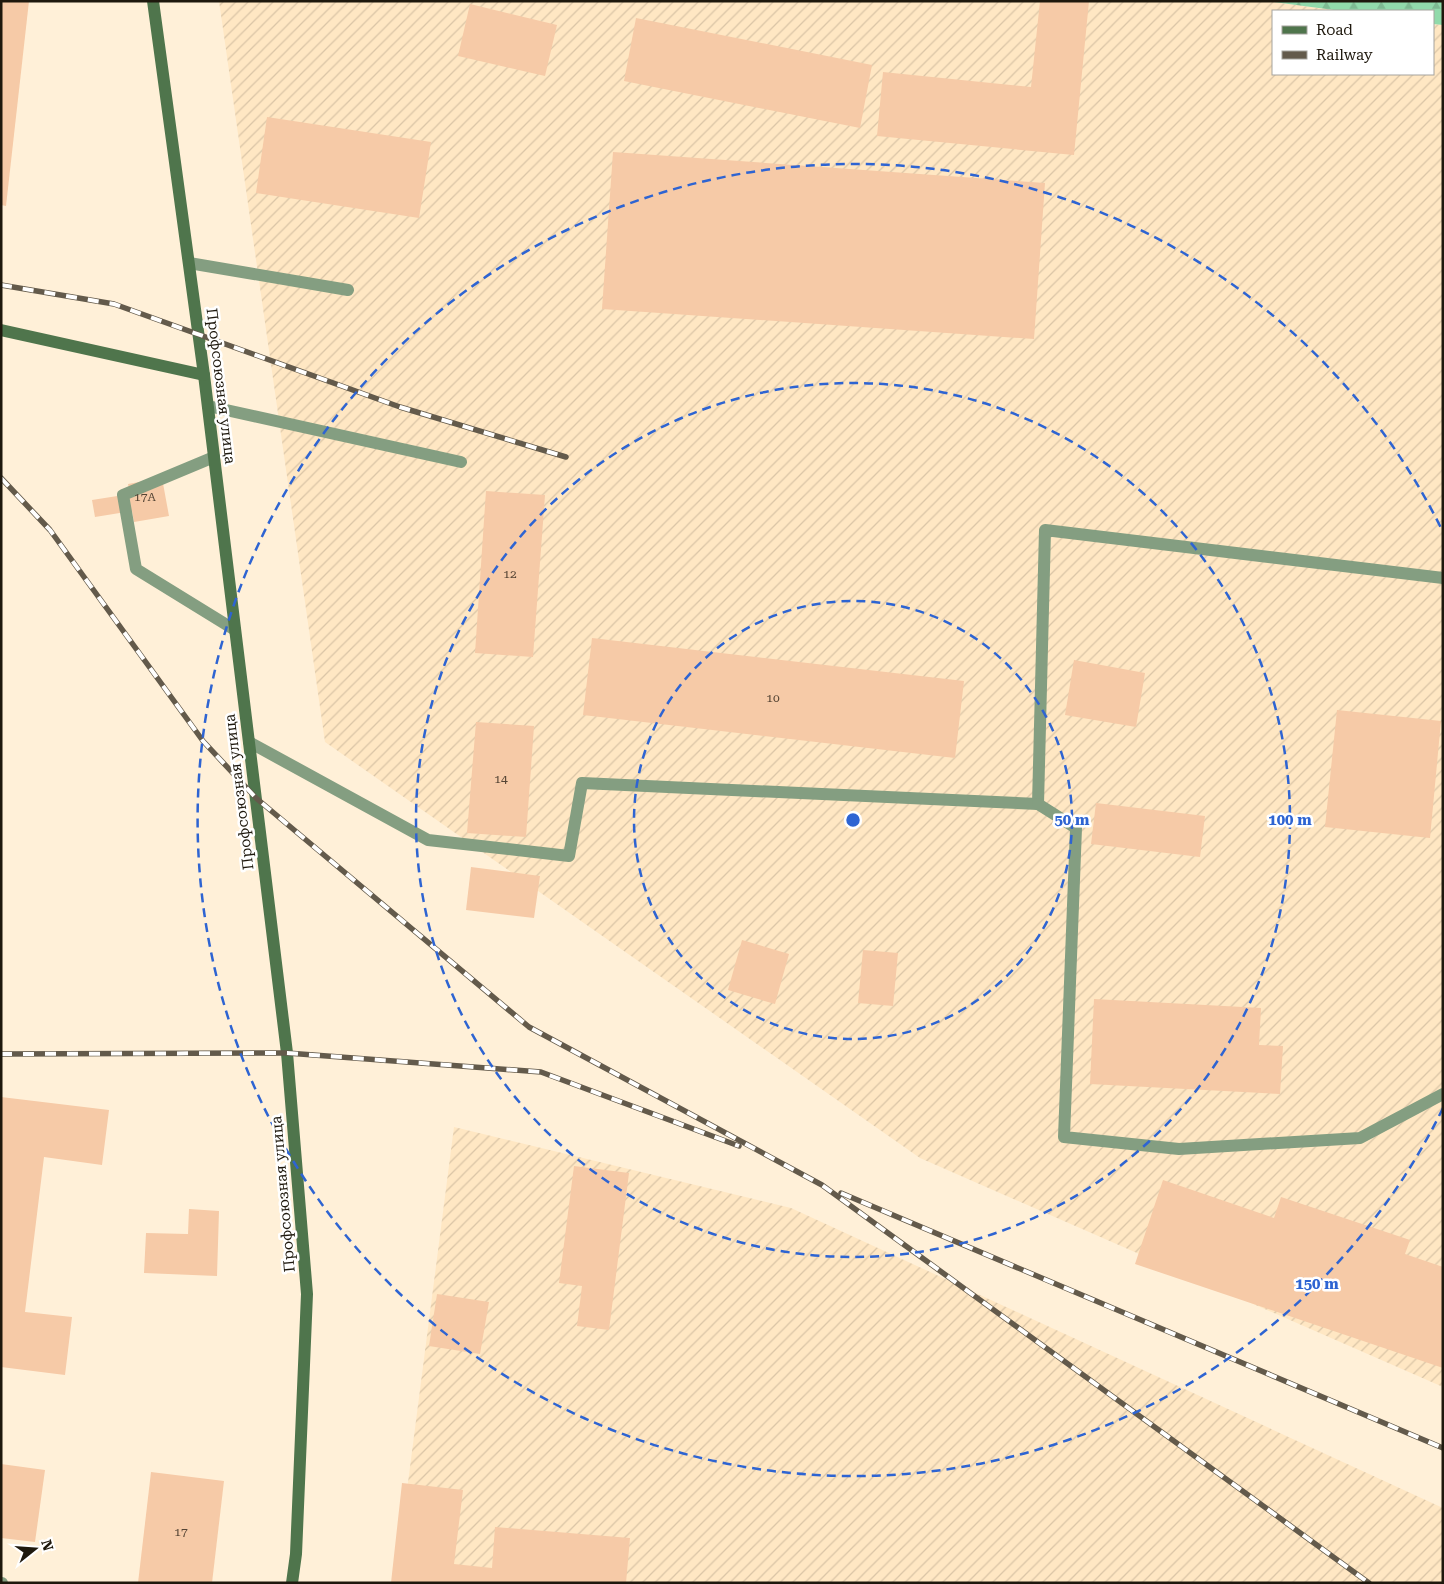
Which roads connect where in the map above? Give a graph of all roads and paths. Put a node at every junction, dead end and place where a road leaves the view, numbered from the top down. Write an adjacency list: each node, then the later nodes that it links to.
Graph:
1 (153, 1): 2 (main road, Профсоюзная улица)
2 (189, 263): 3 (street); 5 (main road, Профсоюзная улица)
3 (348, 290)
4 (1, 330): 5 (main road)
5 (204, 375): 6 (main road, Профсоюзная улица)
6 (208, 406): 7 (main road, Профсоюзная улица); 8 (street)
7 (214, 457): 10 (main road, Профсоюзная улица); 10 (street)
8 (461, 462)
9 (1443, 578): 12 (street)
10 (235, 630): 11 (main road, Профсоюзная улица)
11 (249, 742): 12 (street); 14 (main road, Профсоюзная улица)
12 (1038, 804): 13 (street)
13 (1443, 1094)
14 (292, 1583)

